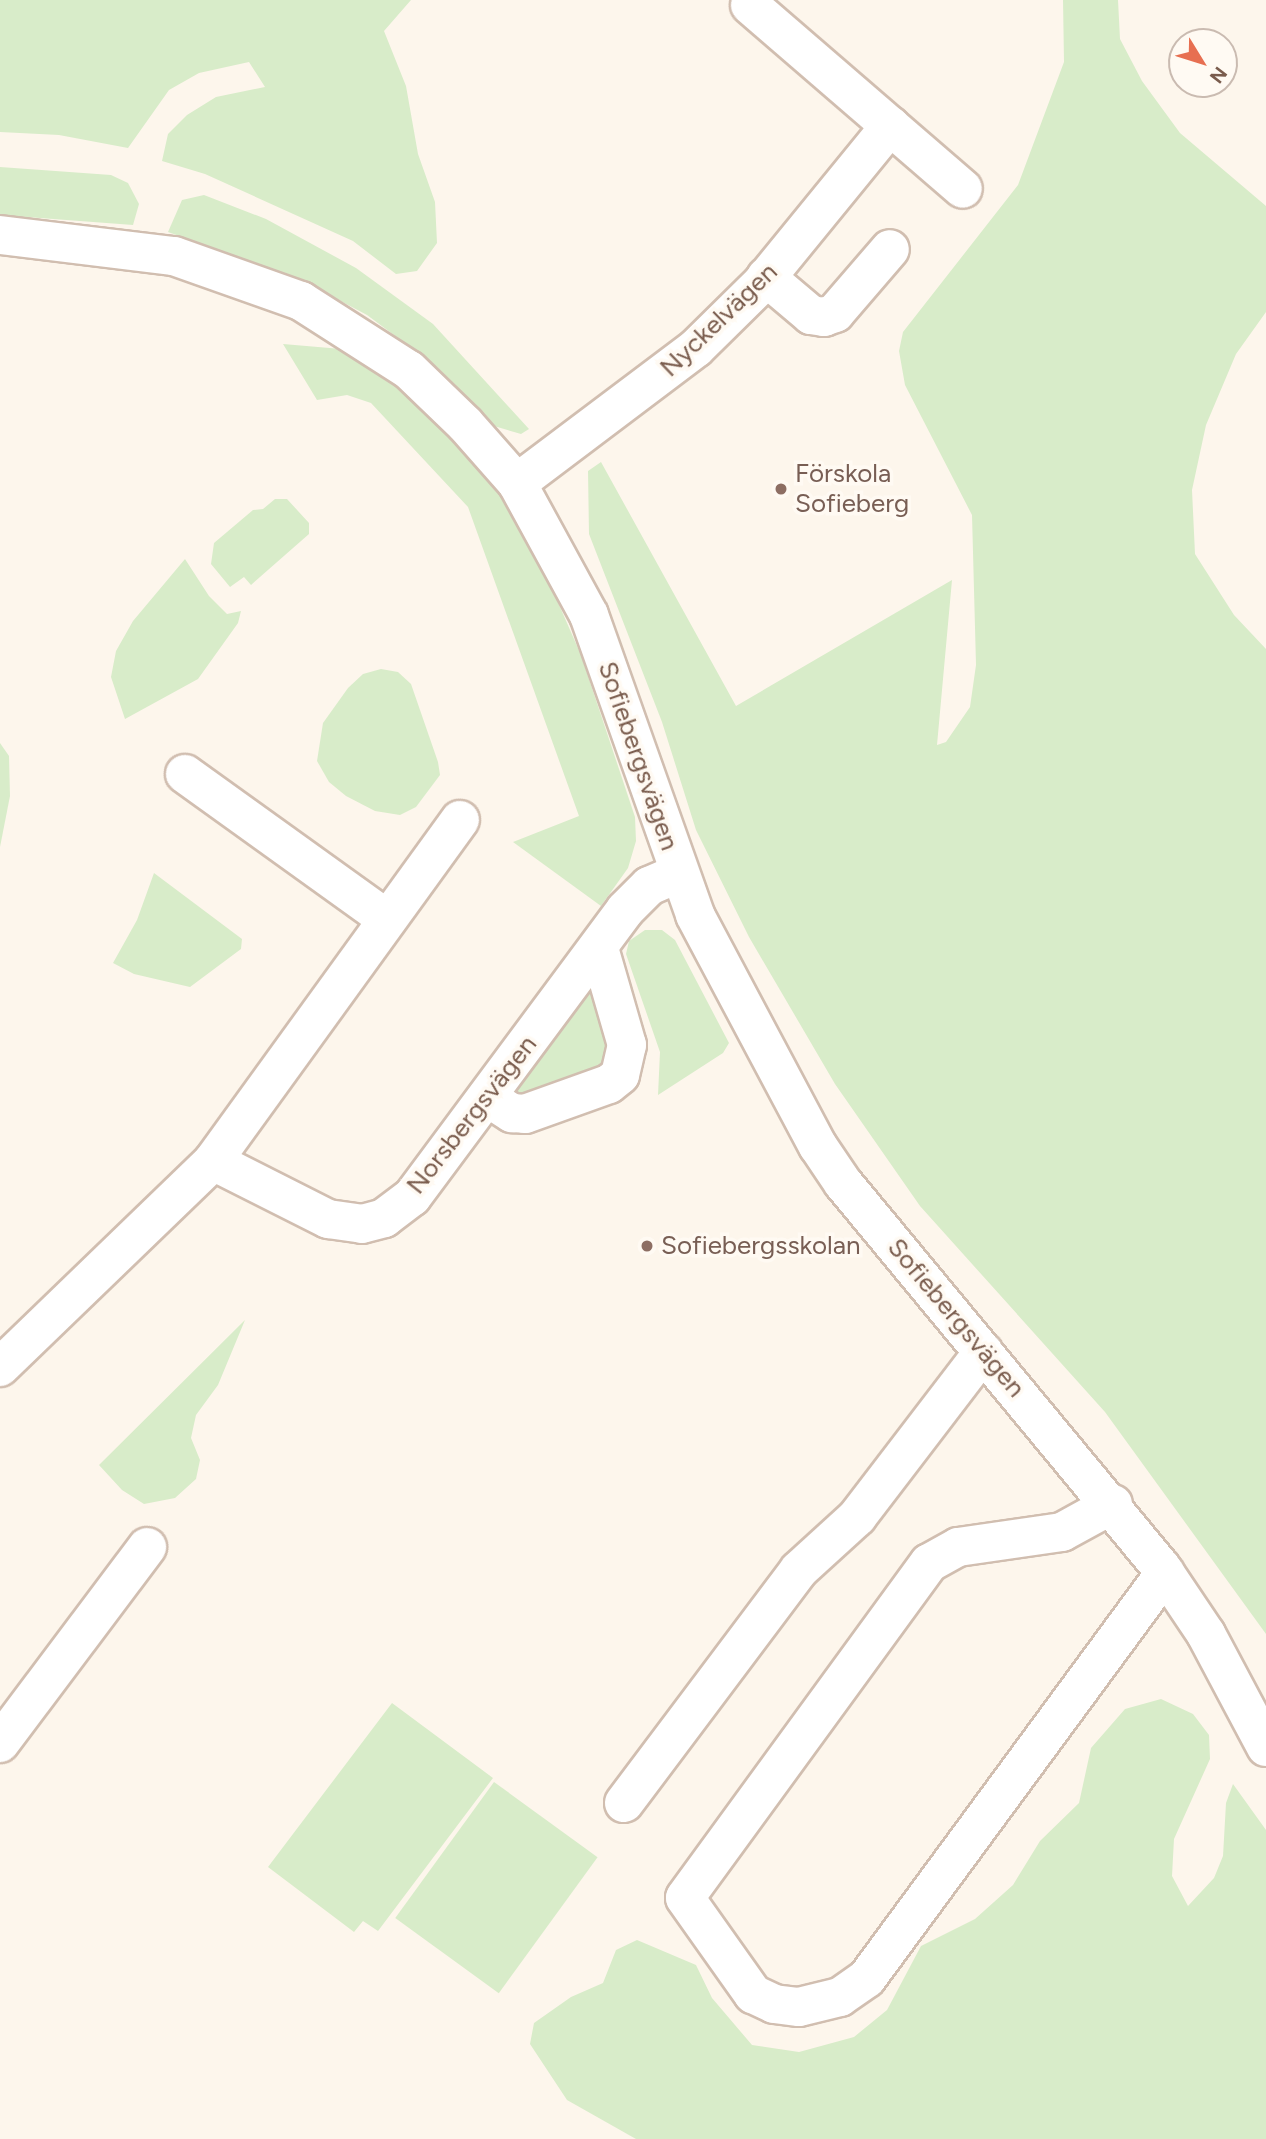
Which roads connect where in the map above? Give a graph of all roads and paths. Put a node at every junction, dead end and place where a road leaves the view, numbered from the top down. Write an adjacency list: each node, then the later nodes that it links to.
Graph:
1 (750, 5): 2 (street)
2 (890, 126): 3 (street); 6 (street, Nyckelvägen)
3 (963, 189)
4 (0, 235): 7 (street, Sofiebergsvägen)
5 (890, 249): 6 (street)
6 (766, 277): 7 (street, Nyckelvägen)
7 (517, 483): 10 (street, Sofiebergsvägen)
8 (185, 774): 11 (street)
9 (460, 820): 11 (street)
10 (679, 873): 12 (street, Norsbergsvägen); 15 (street, Sofiebergsvägen)
11 (387, 919): 14 (street)
12 (599, 948): 13 (street, Norsbergsvägen); 13 (street)
13 (487, 1097): 14 (street, Norsbergsvägen)
14 (213, 1161): 16 (street)
15 (983, 1352): 17 (street, Sofiebergsvägen); 22 (street)
16 (0, 1367)
17 (1113, 1504): 19 (street, Sofiebergsvägen); 19 (street)
18 (147, 1547): 20 (street)
19 (1165, 1573): 21 (street, Sofiebergsvägen)
20 (0, 1743)
21 (1266, 1747)
22 (624, 1802)

